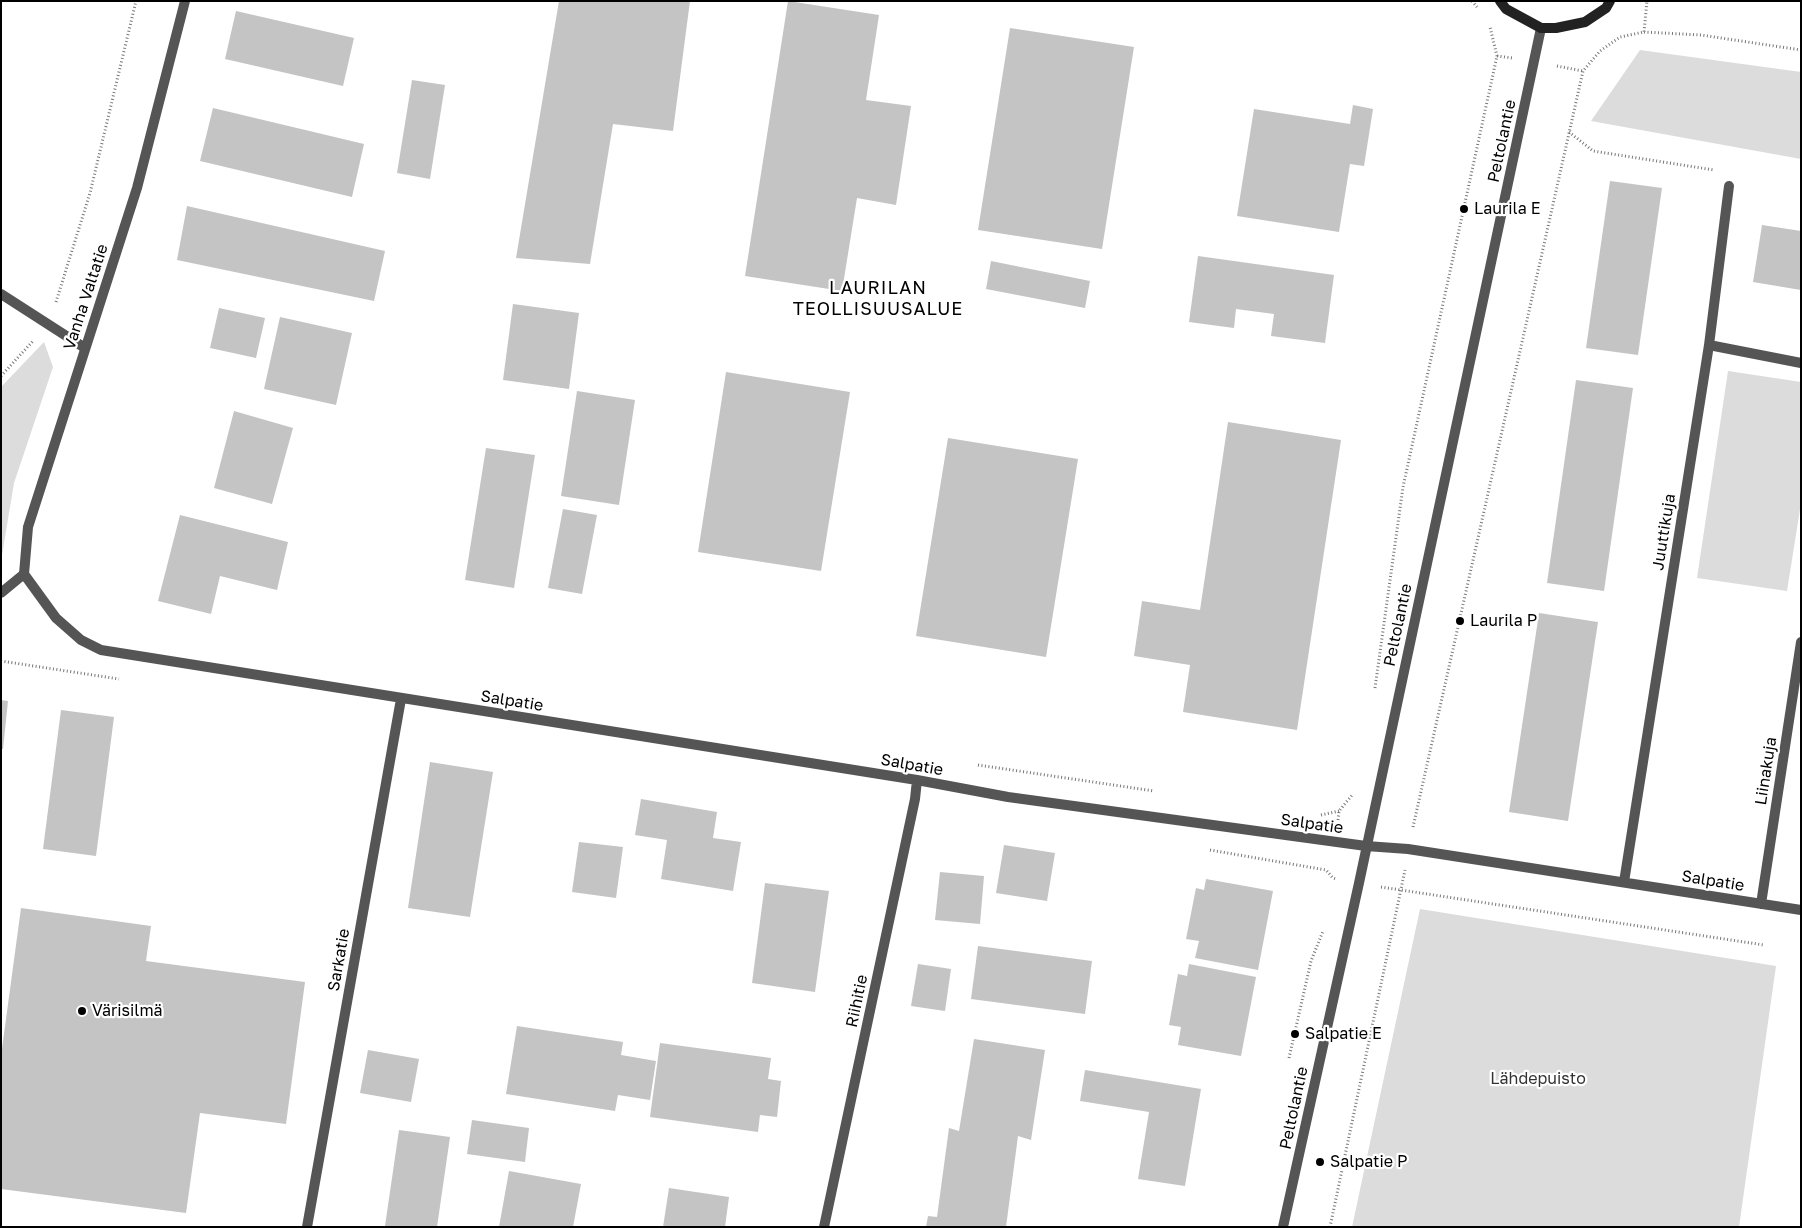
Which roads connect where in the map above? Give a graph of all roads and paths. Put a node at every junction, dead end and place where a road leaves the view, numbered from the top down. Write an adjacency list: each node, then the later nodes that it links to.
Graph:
1 (136, 1): 15 (path)
2 (185, 1): 17 (street, Vanha Valtatie)
3 (1472, 1): 7 (path)
4 (1500, 1): 9 (street)
5 (1610, 1): 9 (street)
6 (1647, 1): 10 (path)
7 (1480, 12)
8 (1486, 20): 23 (path)
9 (1541, 28): 28 (street, Peltolantie)
10 (1644, 32): 11 (path); 12 (path)
11 (1801, 50)
12 (1569, 132): 13 (path); 29 (path)
13 (1729, 186): 16 (street, Juuttikuja)
14 (1, 294): 15 (street)
15 (49, 325): 17 (street); 19 (path)
16 (1709, 345): 18 (street); 32 (street, Juuttikuja)
17 (85, 348): 20 (street, Vanha Valtatie)
18 (1801, 363)
19 (1, 376)
20 (24, 574): 21 (street); 24 (street, Salpatie)
21 (1, 593)
22 (1801, 642): 34 (street, Liinakuja)
23 (1374, 690)
24 (401, 699): 25 (street, Salpatie); 38 (street, Sarkatie)
25 (916, 780): 27 (street, Salpatie); 39 (street, Riihitie)
26 (1353, 794): 27 (path)
27 (1336, 842): 28 (street, Salpatie); 30 (path)
28 (1366, 846): 29 (street, Salpatie); 40 (street, Peltolantie)
29 (1408, 849): 32 (street, Salpatie); 41 (path)
30 (1326, 870)
31 (1333, 878): 33 (path)
32 (1624, 882): 34 (street, Salpatie)
33 (1332, 886)
34 (1761, 904): 35 (street, Salpatie)
35 (1801, 910)
36 (1325, 925): 37 (path)
37 (1289, 1058)
38 (307, 1227)
39 (824, 1227)
40 (1283, 1227)
41 (1330, 1227)

